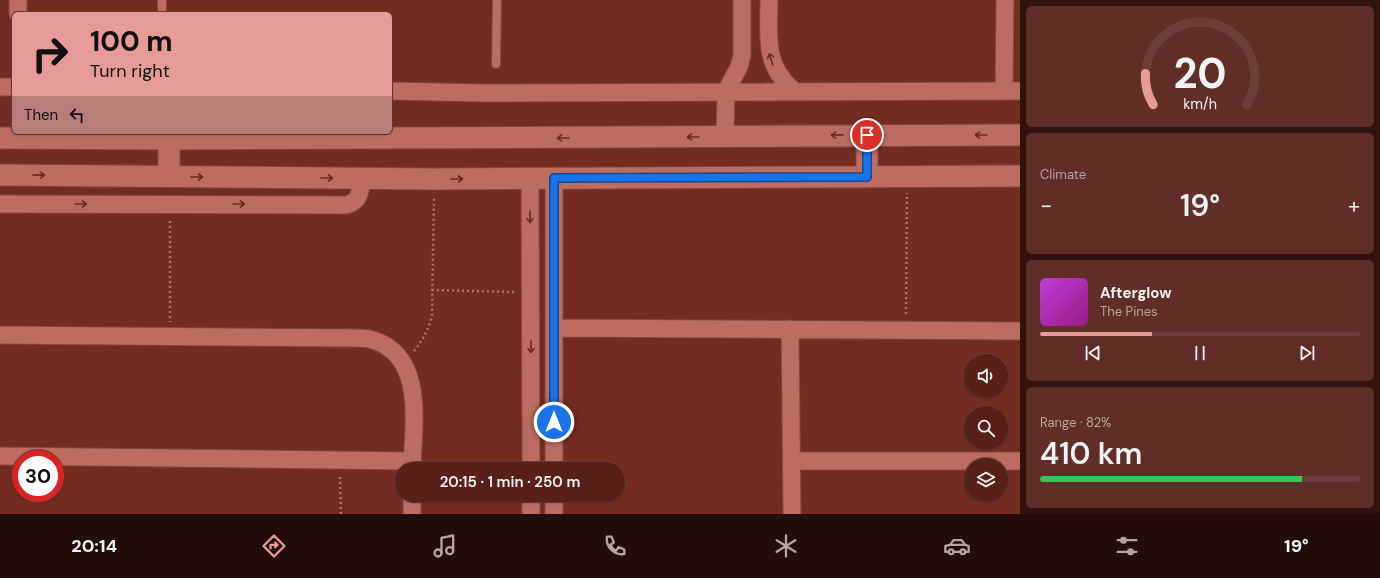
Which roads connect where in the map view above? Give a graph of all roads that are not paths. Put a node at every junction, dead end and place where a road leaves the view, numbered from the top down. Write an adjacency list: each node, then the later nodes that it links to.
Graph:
1 (18, 0): 7 (street)
2 (162, 0): 8 (lane)
3 (497, 0): 9 (lane)
4 (742, 0): 14 (street)
5 (769, 0): 12 (street, one-way to 5)
6 (1005, 0): 15 (street)
7 (18, 12)
8 (162, 12)
9 (496, 64)
10 (0, 87): 11 (street)
11 (12, 87)
12 (793, 90): 14 (street); 15 (street)
13 (392, 91): 14 (street)
14 (726, 91): 19 (street)
15 (1012, 91)
16 (56, 135): 20 (street); 21 (street)
17 (867, 135): 18 (street, one-way to 17); 19 (street, one-way to 19); 25 (street)
18 (1020, 135)
19 (725, 137): 21 (street, one-way to 21)
20 (0, 138)
21 (169, 139): 23 (street)
22 (0, 175): 23 (street, one-way to 23)
23 (170, 176): 26 (street, one-way to 26)
24 (1020, 176): 25 (street)
25 (867, 177): 28 (street)
26 (361, 178): 27 (street, one-way to 27); 29 (street, one-way to 26)
27 (530, 178): 28 (street); 38 (street, one-way to 38)
28 (554, 178): 30 (street)
29 (0, 204)
30 (554, 328): 31 (street); 39 (street)
31 (790, 329): 32 (street); 35 (street)
32 (1020, 330)
33 (0, 335): 37 (street)
34 (0, 456): 40 (street)
35 (792, 461): 36 (street); 47 (street)
36 (1020, 461)
37 (413, 462)
38 (531, 462)
39 (554, 462)
40 (395, 464)
41 (412, 502): 44 (street)
42 (531, 502): 45 (street)
43 (554, 502): 46 (street)
44 (412, 514)
45 (531, 514)
46 (554, 514)
47 (792, 514)

